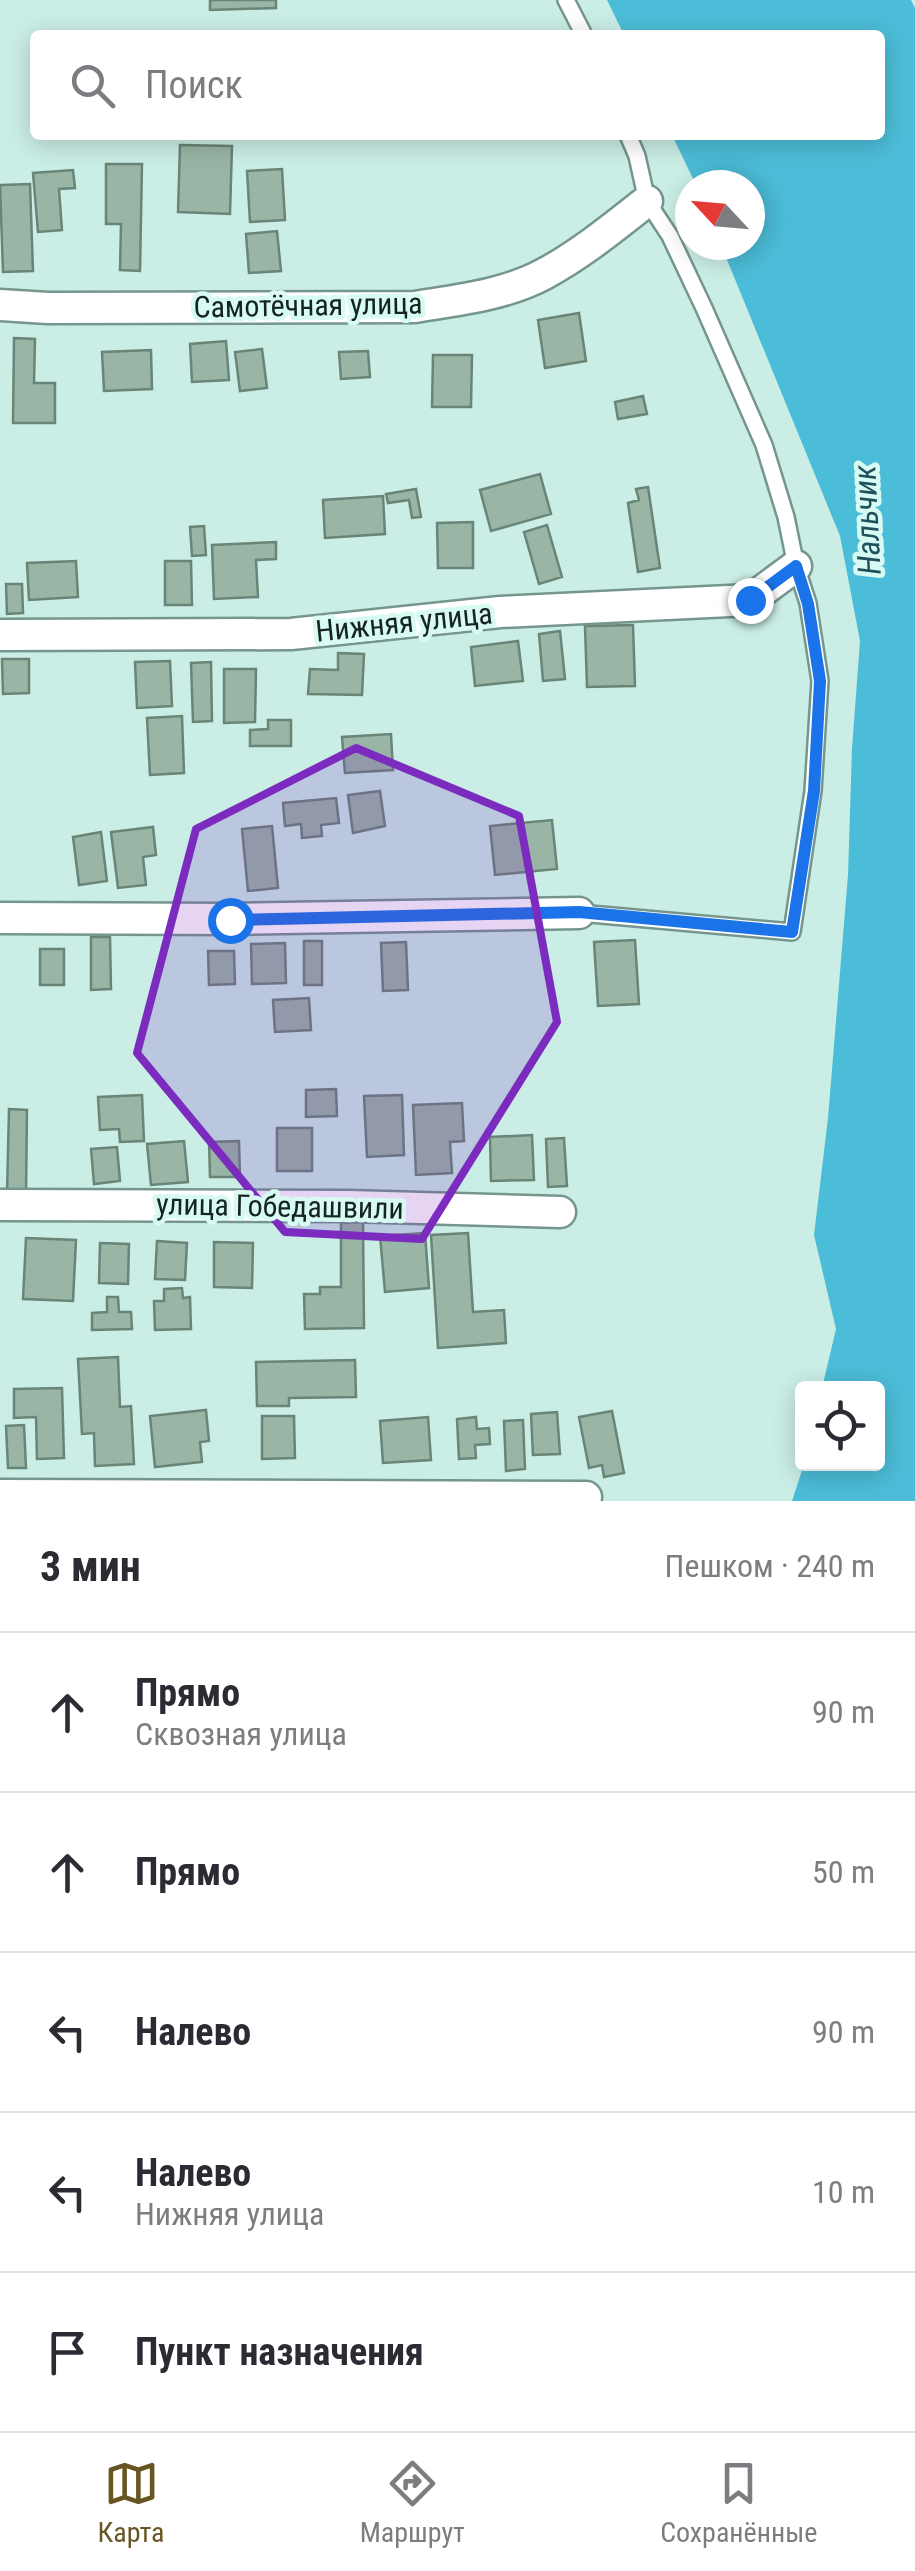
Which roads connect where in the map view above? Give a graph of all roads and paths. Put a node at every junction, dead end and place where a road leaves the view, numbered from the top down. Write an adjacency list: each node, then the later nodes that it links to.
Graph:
1 (566, 0): 2 (lane)
2 (581, 30)
3 (630, 140): 4 (lane)
4 (647, 201): 5 (street, Самотёчная улица); 6 (lane)
5 (0, 305)
6 (796, 566): 7 (street, Нижняя улица); 8 (lane)
7 (0, 635)
8 (579, 912): 9 (street)
9 (0, 918)
10 (0, 1205): 11 (street, улица Гобедашвили)
11 (560, 1212)
12 (0, 1495): 13 (street)
13 (586, 1497)

